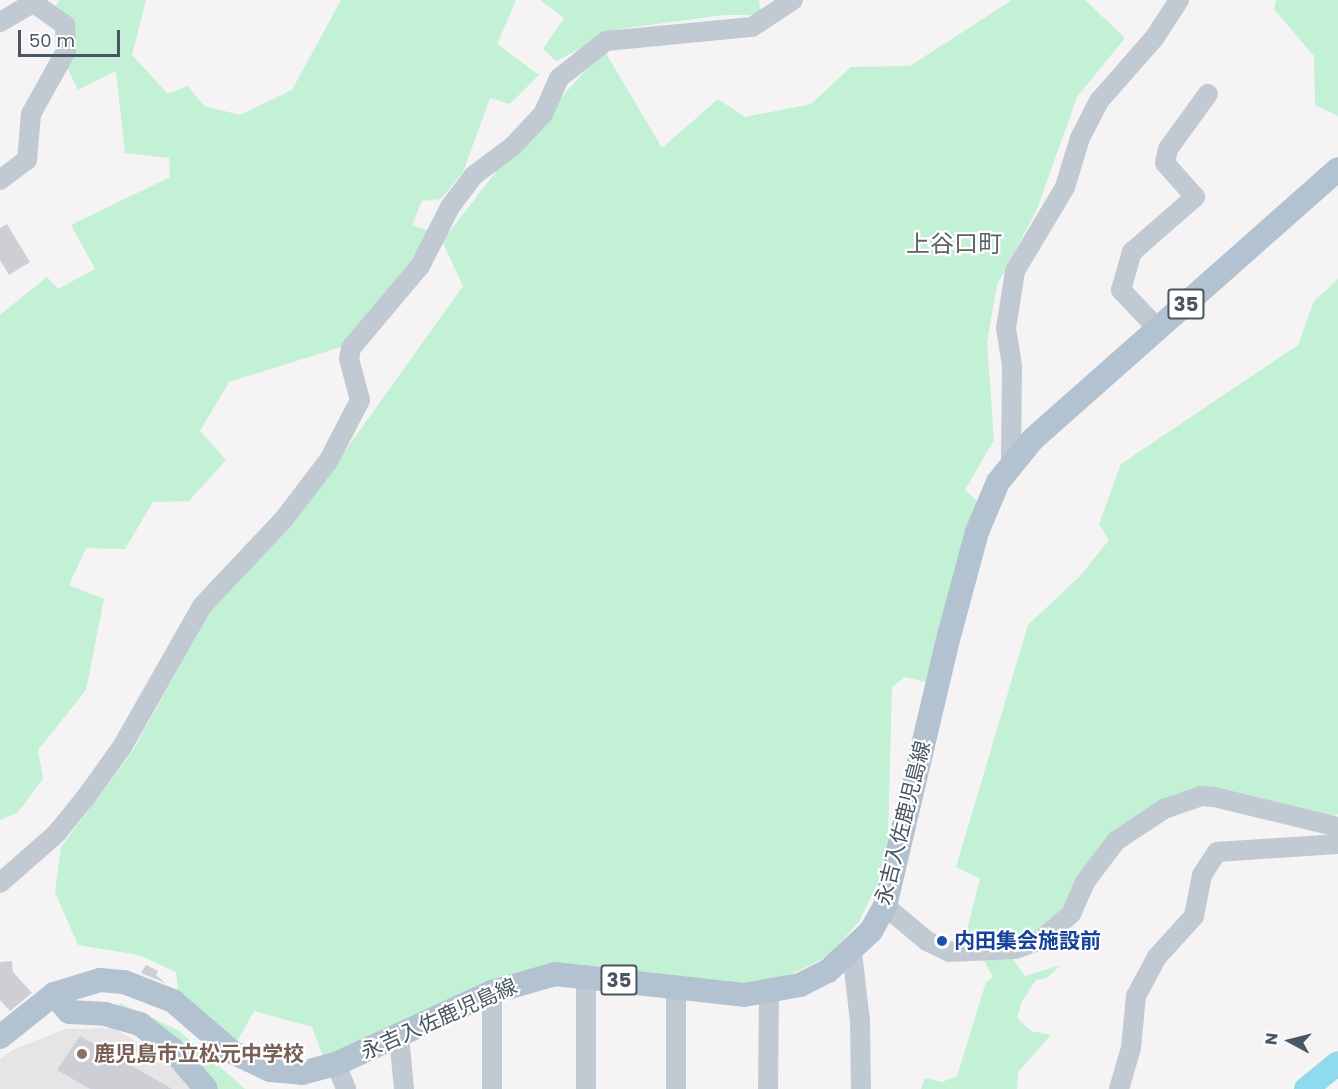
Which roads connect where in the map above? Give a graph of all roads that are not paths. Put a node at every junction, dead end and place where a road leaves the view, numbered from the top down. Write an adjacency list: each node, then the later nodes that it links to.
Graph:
1 (793, 0): 12 (street)
2 (1179, 0): 9 (street)
3 (37, 2): 4 (street); 7 (street)
4 (0, 22)
5 (1208, 94): 8 (street)
6 (1338, 168): 8 (main road, 永吉入佐鹿児島線 / 35)
7 (0, 180)
8 (1158, 329): 9 (main road, 永吉入佐鹿児島線 / 35)
9 (1011, 462): 13 (main road, 永吉入佐鹿児島線 / 35)
10 (1338, 827): 13 (street)
11 (1338, 844): 31 (street)
12 (0, 883)
13 (885, 906): 14 (main road, 永吉入佐鹿児島線 / 35)
14 (852, 952): 18 (main road, 永吉入佐鹿児島線 / 35); 30 (street)
15 (586, 975): 16 (main road, 永吉入佐鹿児島線 / 35); 17 (main road, 永吉入佐鹿児島線 / 35); 27 (street)
16 (676, 990): 18 (main road, 永吉入佐鹿児島線 / 35); 28 (street)
17 (492, 992): 20 (main road, 永吉入佐鹿児島線 / 35); 26 (street)
18 (769, 993): 29 (street)
19 (54, 994): 21 (main road, 永吉入佐鹿児島線 / 35); 22 (main road, 永吉入佐鹿児島線 / 35); 23 (main road)
20 (399, 1036): 22 (main road, 永吉入佐鹿児島線 / 35); 25 (street)
21 (0, 1037)
22 (336, 1064): 24 (street)
23 (206, 1089)
24 (346, 1089)
25 (404, 1089)
26 (492, 1089)
27 (586, 1089)
28 (676, 1089)
29 (768, 1089)
30 (861, 1089)
31 (1119, 1089)

